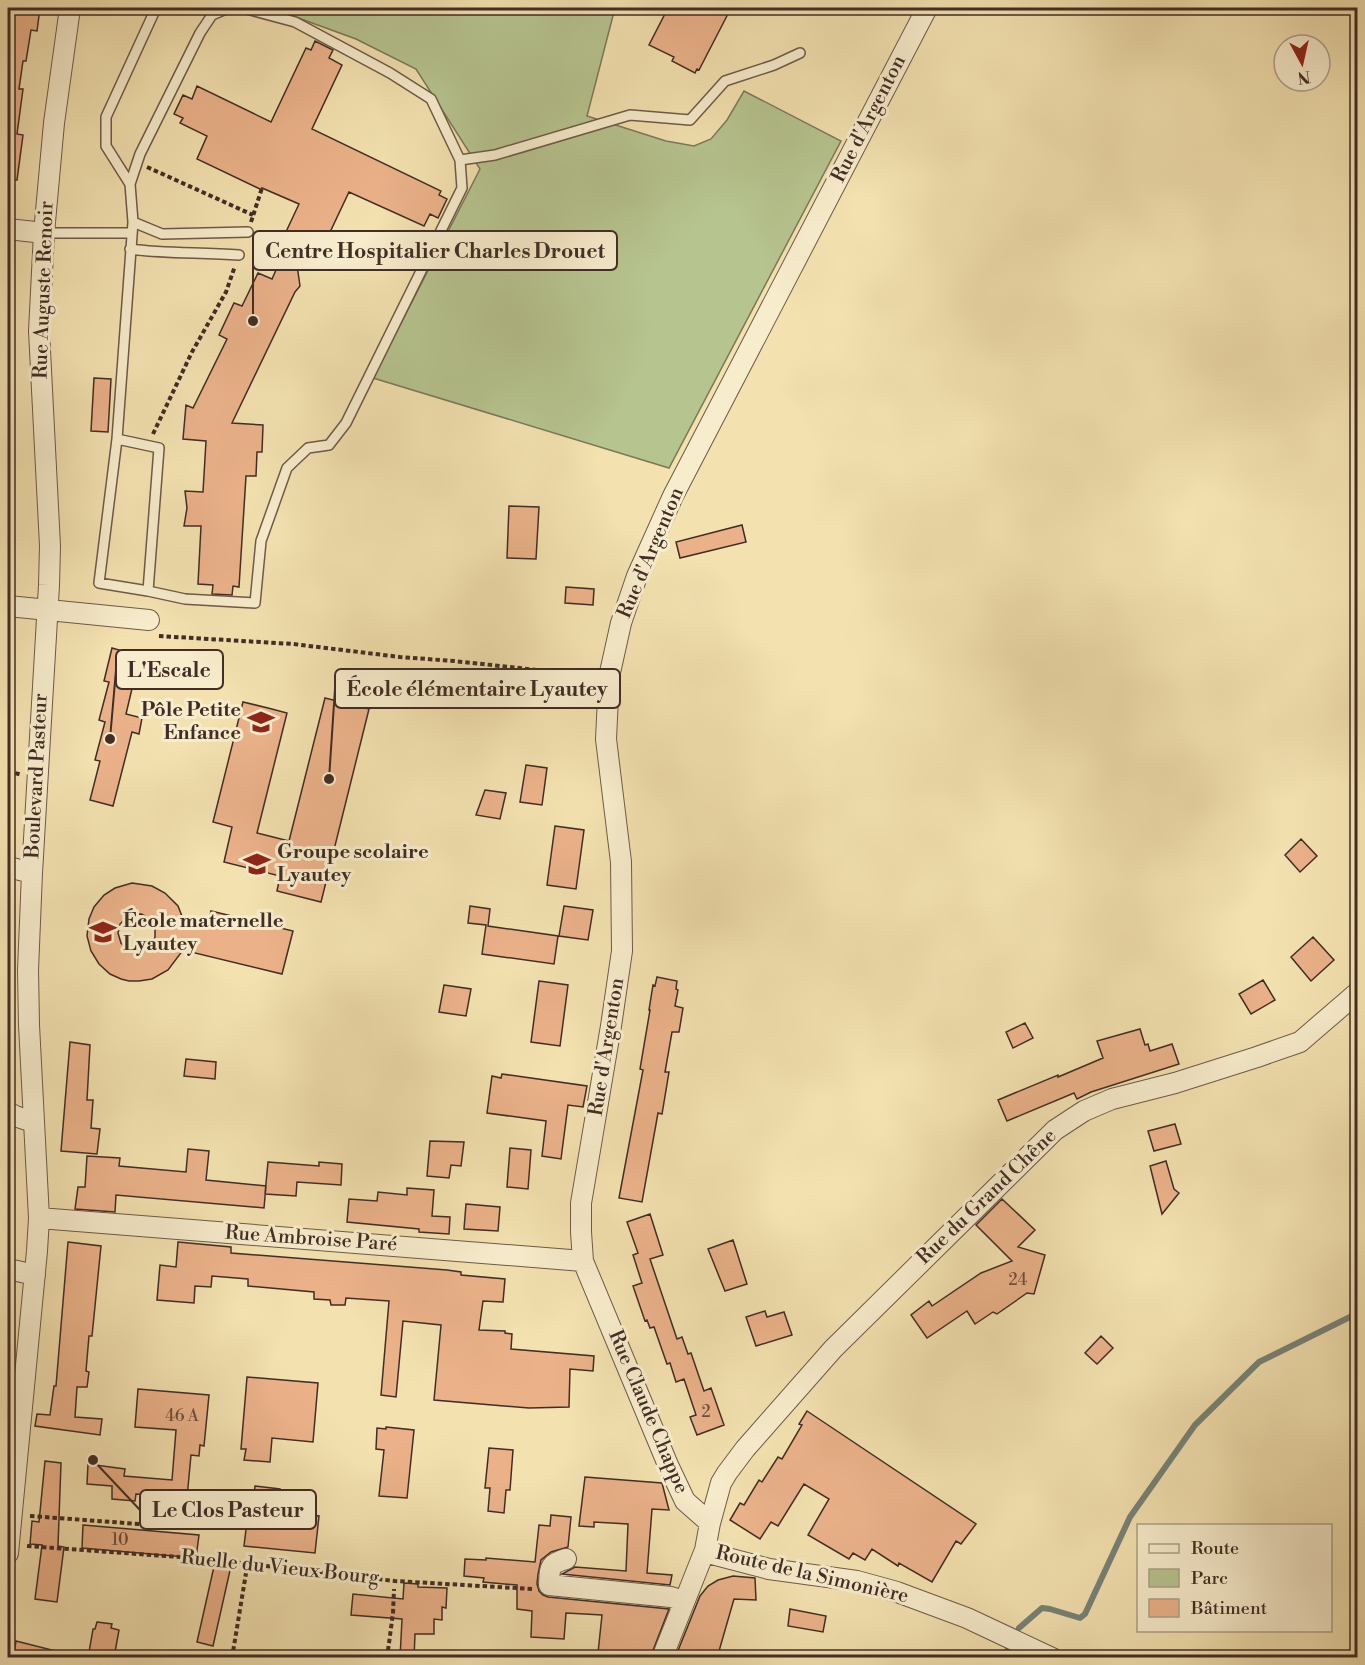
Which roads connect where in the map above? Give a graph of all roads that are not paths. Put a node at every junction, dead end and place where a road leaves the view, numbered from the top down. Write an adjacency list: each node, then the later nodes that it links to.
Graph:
1 (70, 8): 14 (street, Rue Auguste Renoir)
2 (156, 8): 10 (lane)
3 (205, 8): 7 (lane)
4 (235, 8): 7 (lane)
5 (243, 8): 9 (lane)
6 (927, 8): 29 (street, Rue d'Argenton)
7 (212, 15): 10 (lane)
8 (800, 53): 9 (lane)
9 (460, 160): 19 (lane)
10 (130, 184): 11 (lane)
11 (133, 222): 13 (lane); 15 (lane)
12 (8, 229): 14 (street)
13 (248, 232)
14 (44, 233): 15 (lane); 21 (street, Rue Auguste Renoir)
15 (131, 233): 16 (lane)
16 (130, 249): 17 (lane); 18 (lane)
17 (239, 255)
18 (117, 439): 19 (lane); 19 (lane)
19 (148, 591)
20 (8, 606): 21 (street)
21 (47, 610): 22 (street); 24 (street, Boulevard Pasteur)
22 (149, 620)
23 (8, 867): 24 (street)
24 (32, 873): 27 (street, Boulevard Pasteur)
25 (1358, 992): 32 (street, Rue du Grand Chêne)
26 (8, 1112): 27 (street)
27 (33, 1122): 28 (street, Boulevard Pasteur)
28 (39, 1218): 29 (street, Rue Ambroise Paré); 31 (street, Boulevard Pasteur)
29 (583, 1261): 32 (street, Rue Claude Chappe)
30 (8, 1269): 31 (street)
31 (35, 1275): 33 (street, Boulevard Pasteur)
32 (710, 1523): 34 (street)
33 (8, 1549)
34 (705, 1550): 36 (street); 38 (street, Route de la Simonière)
35 (566, 1559): 36 (street)
36 (684, 1601): 37 (street)
37 (662, 1658)
38 (1052, 1658)

